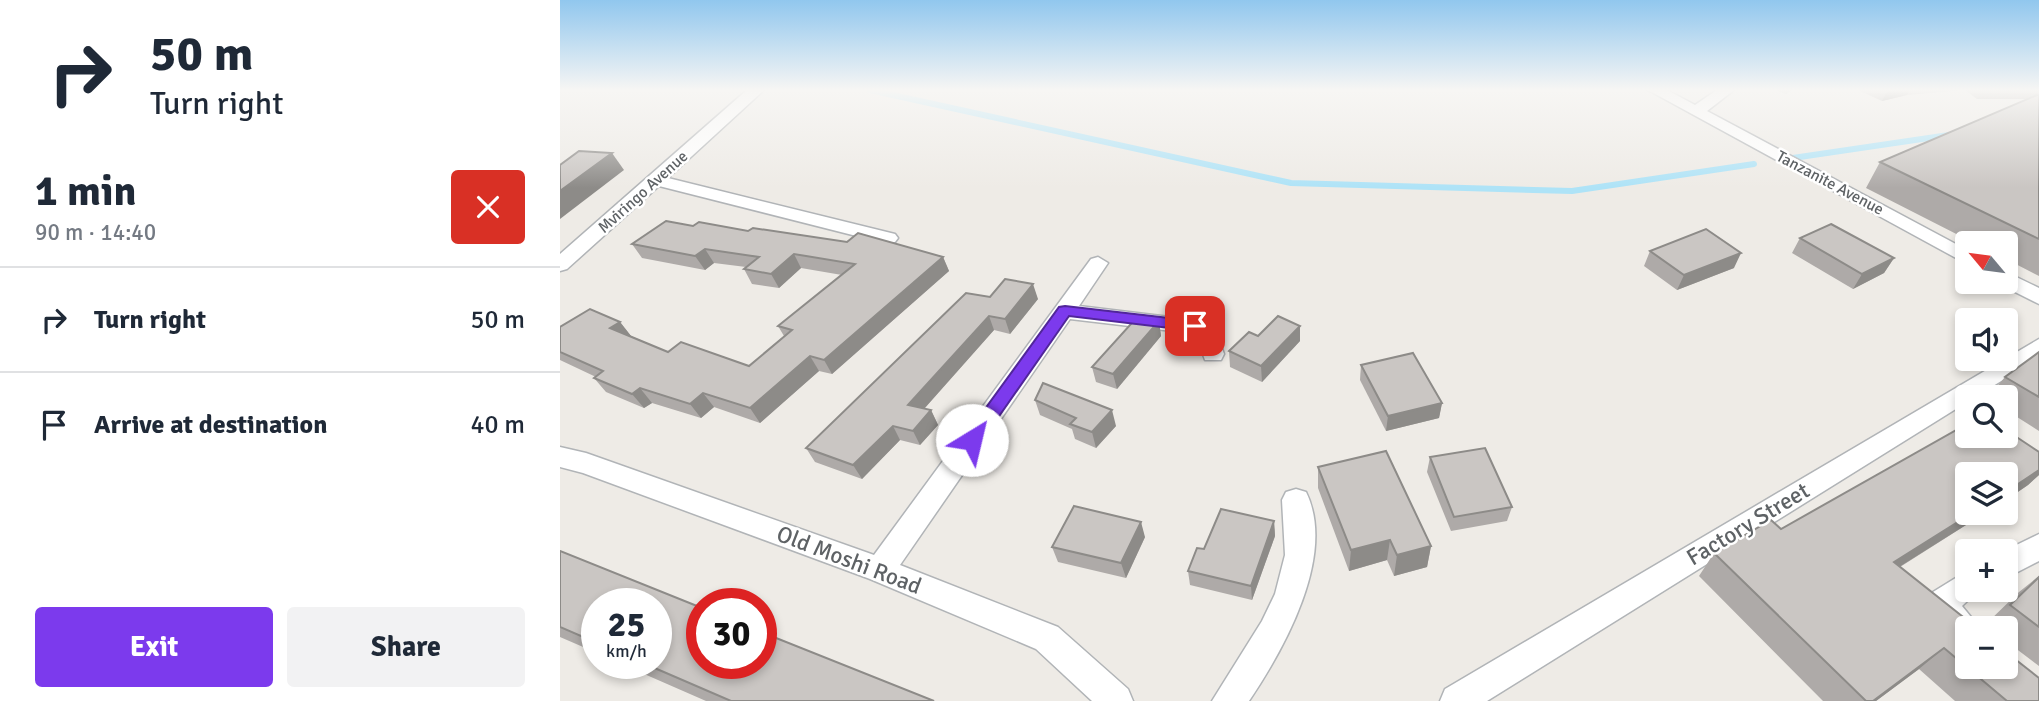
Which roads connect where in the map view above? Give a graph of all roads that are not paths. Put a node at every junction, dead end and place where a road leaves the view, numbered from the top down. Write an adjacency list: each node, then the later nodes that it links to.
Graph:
1 (719, 123): 3 (street, Mviringo Avenue)
2 (1719, 123): 5 (street, Tanzanite Avenue)
3 (655, 180): 4 (street); 7 (street, Mviringo Avenue)
4 (888, 238)
5 (1955, 251)
6 (1098, 262): 10 (street)
7 (560, 265)
8 (2018, 286): 9 (street)
9 (2039, 297)
10 (1065, 311): 12 (street); 17 (street)
11 (2039, 348): 22 (street, Factory Street)
12 (1213, 354)
13 (560, 457): 17 (street, Old Moshi Road)
14 (1296, 500): 21 (street)
15 (2039, 546): 16 (street)
16 (2018, 558)
17 (880, 570): 20 (street, Old Moshi Road)
18 (1955, 593): 19 (street)
19 (1955, 621)
20 (1116, 701)
21 (1229, 701)
22 (1457, 701)

